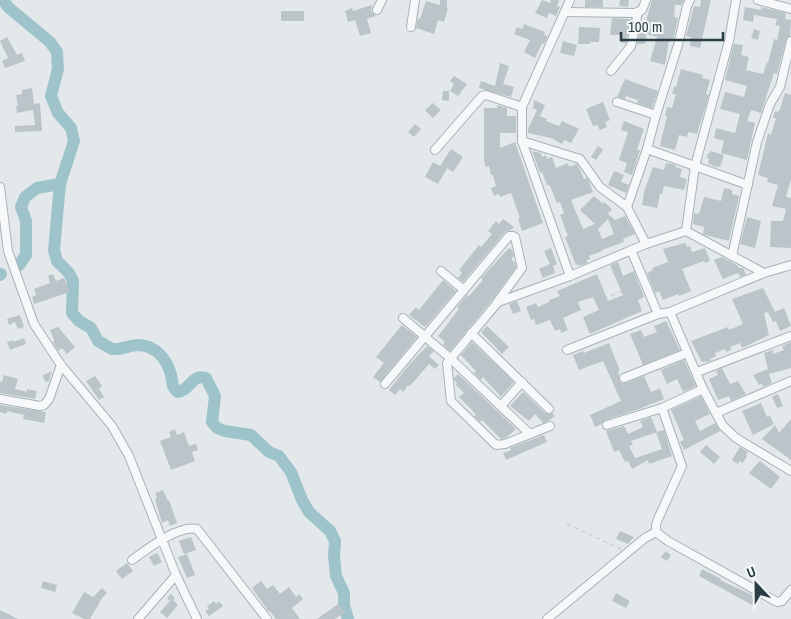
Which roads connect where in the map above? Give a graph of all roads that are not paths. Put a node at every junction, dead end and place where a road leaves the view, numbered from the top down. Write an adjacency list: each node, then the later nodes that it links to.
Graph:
1 (382, 0): 9 (street)
2 (415, 0): 12 (street)
3 (570, 0): 10 (street)
4 (646, 0): 11 (street)
5 (690, 0): 17 (street)
6 (736, 0): 21 (street)
7 (758, 0): 8 (street)
8 (791, 9)
9 (377, 10)
10 (565, 12): 11 (street); 16 (street)
11 (638, 12): 14 (street)
12 (411, 27)
13 (791, 40): 22 (street)
14 (611, 70)
15 (617, 102): 17 (street)
16 (522, 107): 18 (street); 20 (street)
17 (656, 115): 19 (street)
18 (522, 141): 24 (street); 32 (street)
19 (647, 149): 21 (street); 24 (street)
20 (434, 150)
21 (694, 166): 22 (street); 25 (street)
22 (748, 185): 28 (street)
23 (0, 187): 44 (street)
24 (626, 207): 26 (street)
25 (686, 232): 26 (street); 28 (street)
26 (646, 244): 27 (street)
27 (631, 250): 32 (street); 36 (street)
28 (732, 256): 31 (street)
29 (791, 265): 31 (street)
30 (441, 271): 33 (street)
31 (764, 273): 35 (street)
32 (570, 276): 34 (street)
33 (464, 290): 34 (street); 39 (street)
34 (498, 302): 38 (street)
35 (670, 312): 36 (street); 42 (street)
36 (658, 314): 41 (street)
37 (403, 318): 39 (street)
38 (470, 333): 43 (street); 47 (street)
39 (425, 336): 43 (street); 49 (street)
40 (791, 336): 45 (street)
41 (567, 350)
42 (687, 353): 45 (street); 46 (street)
43 (450, 358): 52 (street); 58 (street)
44 (61, 365): 51 (street); 61 (street)
45 (697, 372): 50 (street)
46 (624, 378)
47 (522, 382): 52 (street); 54 (street)
48 (791, 382): 55 (street)
49 (384, 384)
50 (704, 389): 53 (street); 55 (street)
51 (0, 399)
52 (501, 406): 58 (street)
53 (662, 408): 56 (street); 60 (street)
54 (548, 410)
55 (716, 413): 59 (street)
56 (607, 425)
57 (550, 426): 58 (street)
58 (530, 434)
59 (791, 471)
60 (656, 532): 64 (street); 68 (street)
61 (161, 539): 62 (street); 63 (street); 67 (street)
62 (132, 560)
63 (176, 575): 65 (street); 66 (street)
64 (791, 590)
65 (138, 619)
66 (197, 619)
67 (267, 619)
68 (547, 619)

